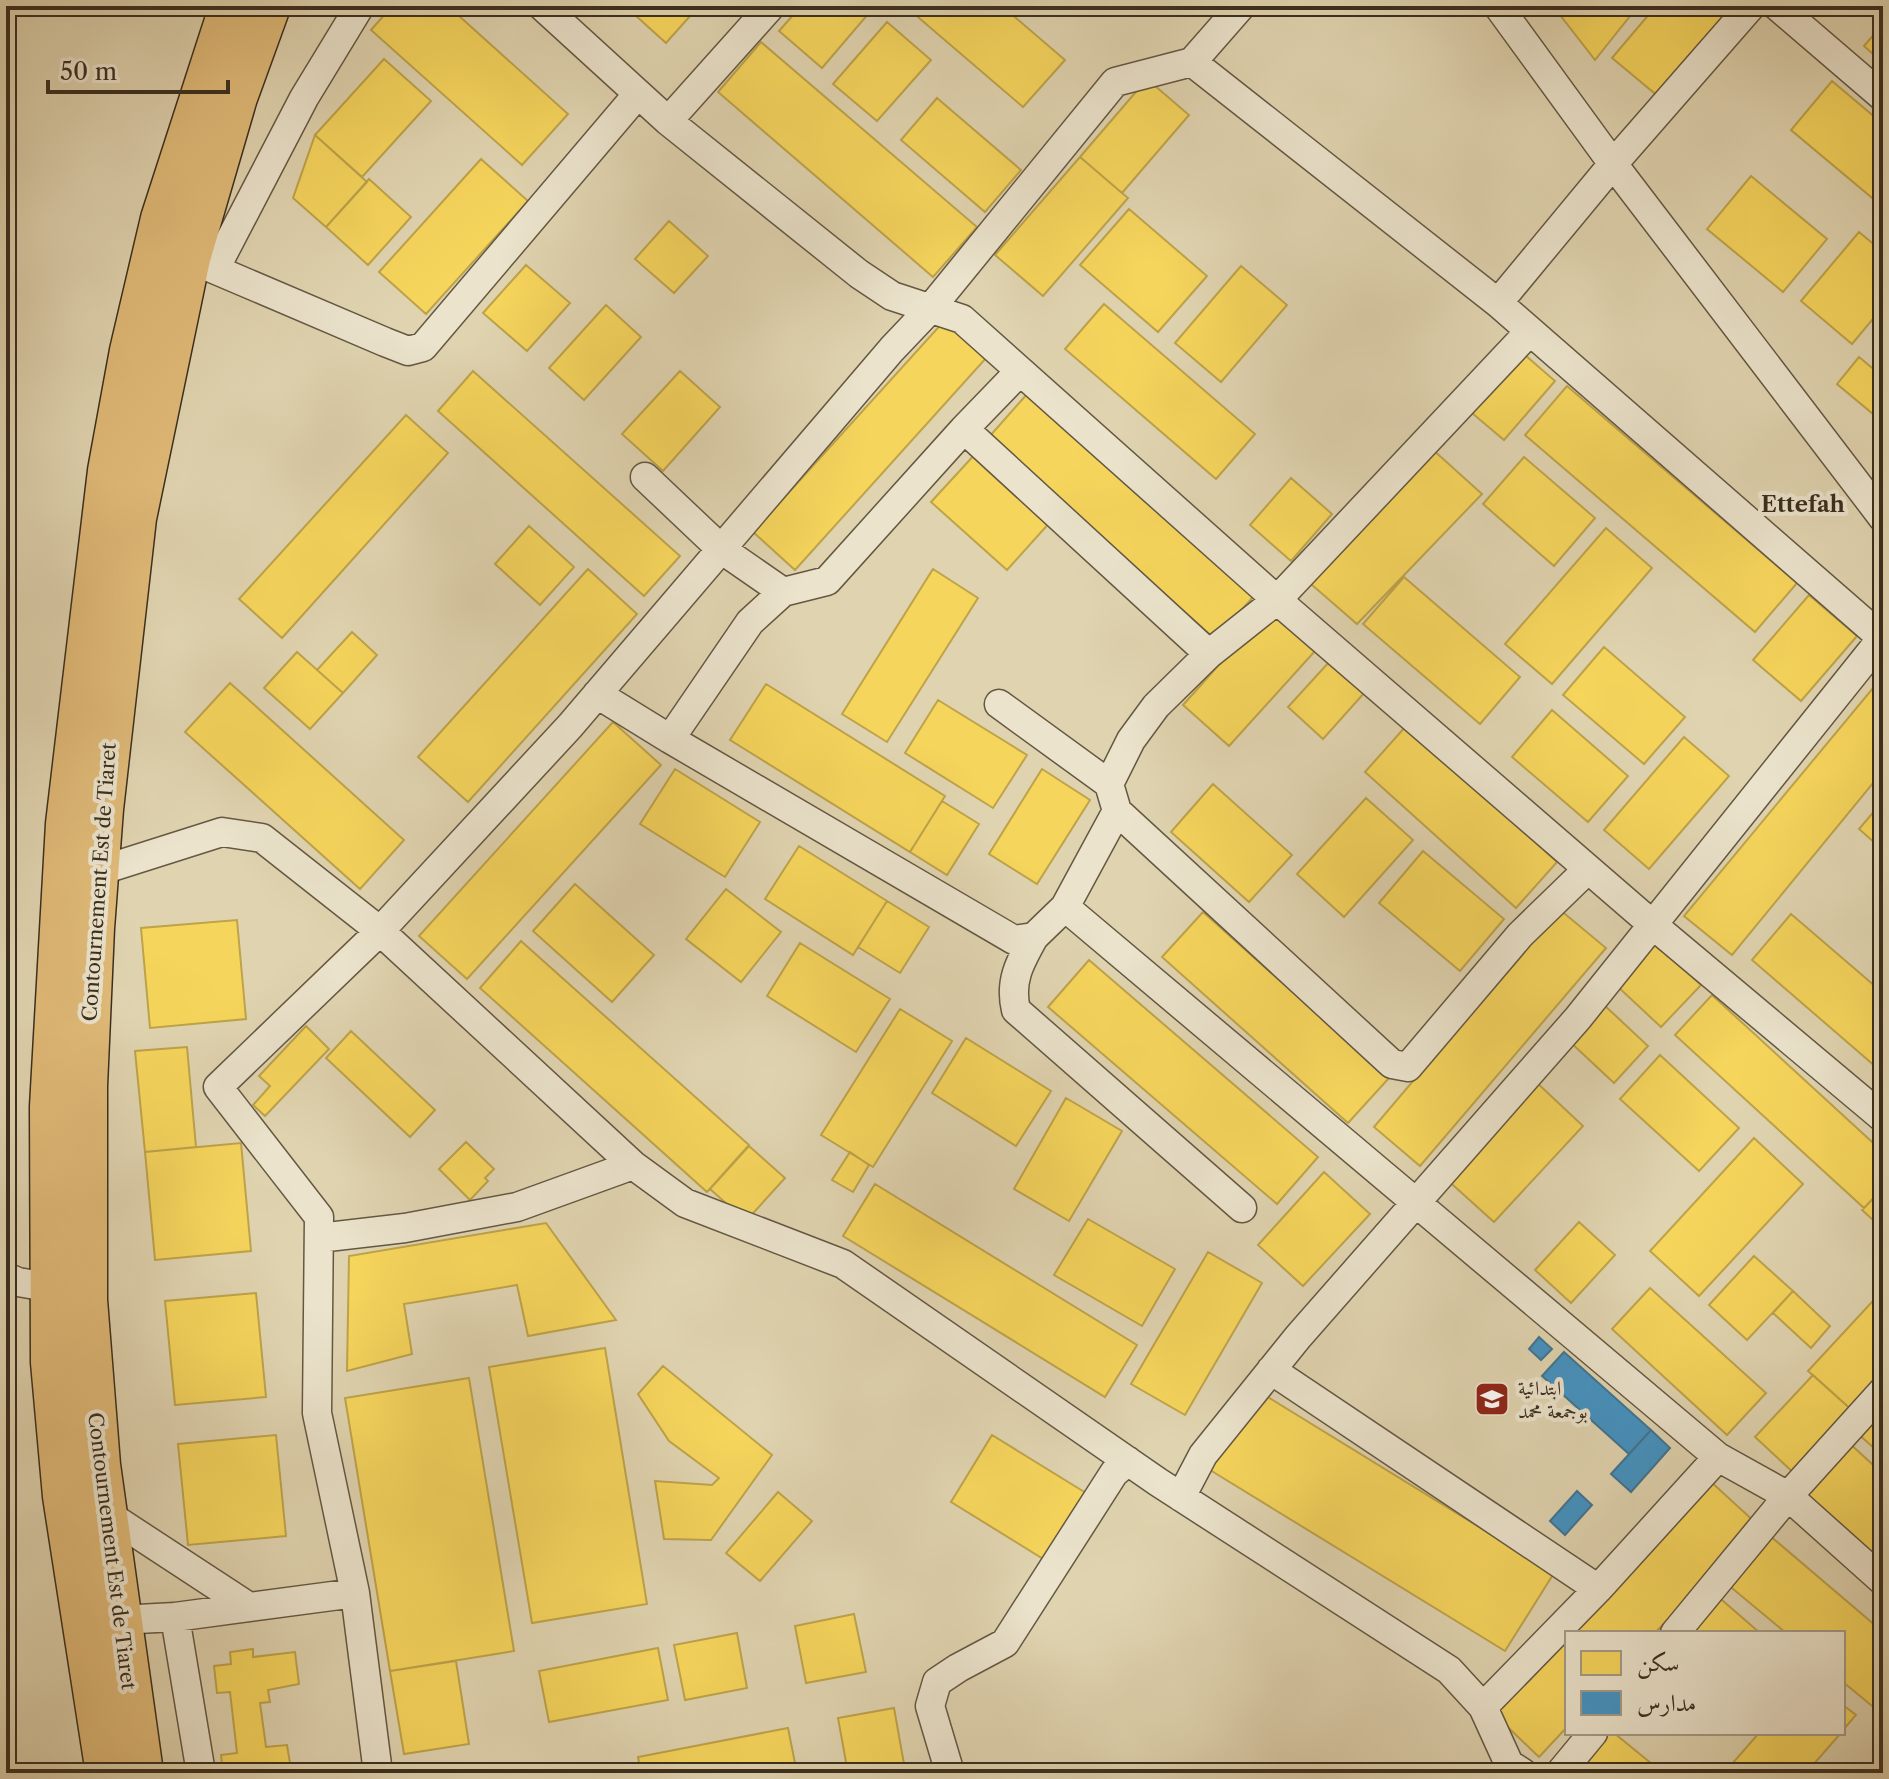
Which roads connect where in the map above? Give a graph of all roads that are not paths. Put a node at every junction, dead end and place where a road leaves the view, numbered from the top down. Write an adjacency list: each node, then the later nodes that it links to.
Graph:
1 (232, 6): 44 (highway, Contournement Est de Tiaret)
2 (268, 6): 15 (highway, Contournement Est de Tiaret)
3 (360, 6): 15 (street)
4 (542, 6): 11 (street)
5 (771, 6): 13 (street)
6 (1241, 6): 10 (street)
7 (1498, 6): 14 (street)
8 (1751, 6): 14 (street)
9 (1777, 6): 12 (street)
10 (1192, 62): 16 (street); 17 (street)
11 (637, 95): 13 (street); 15 (street)
12 (1883, 97)
13 (668, 121): 17 (street)
14 (1613, 164): 16 (street); 22 (street)
15 (201, 263): 33 (highway, Contournement Est de Tiaret)
16 (1498, 303): 18 (street)
17 (930, 309): 19 (street); 23 (street)
18 (1530, 331): 25 (street); 26 (street)
19 (1020, 371): 20 (street); 25 (street)
20 (964, 429): 24 (street); 27 (street)
21 (645, 477): 23 (street)
22 (1883, 518)
23 (721, 549): 24 (street); 28 (street)
24 (783, 592): 30 (street)
25 (1277, 600): 27 (street); 32 (street)
26 (1882, 638): 35 (street)
27 (1209, 654): 31 (street)
28 (597, 694): 30 (street); 36 (street)
29 (999, 704): 31 (street)
30 (670, 739): 37 (street)
31 (1113, 798): 32 (street); 34 (street)
32 (1588, 869): 35 (street)
33 (96, 872): 36 (street); 51 (highway, Contournement Est de Tiaret)
34 (1065, 907): 37 (street); 40 (street)
35 (1653, 925): 38 (street); 40 (street)
36 (380, 931): 39 (street); 42 (street)
37 (1034, 937): 41 (street)
38 (1883, 1118)
39 (633, 1165): 42 (street); 48 (street)
40 (1415, 1203): 45 (street); 47 (street)
41 (1242, 1208)
42 (319, 1238): 54 (street)
43 (6, 1277): 44 (street)
44 (53, 1288): 61 (highway, Contournement Est de Tiaret)
45 (1271, 1370): 50 (street); 53 (street)
46 (1883, 1391): 49 (street)
47 (1718, 1457): 49 (street); 53 (street)
48 (1128, 1461): 50 (street); 65 (street)
49 (1788, 1496): 52 (street); 58 (street)
50 (1181, 1497): 59 (street)
51 (104, 1512): 55 (street); 57 (highway, Contournement Est de Tiaret)
52 (1883, 1581)
53 (1598, 1589): 59 (street)
54 (355, 1593): 55 (street); 64 (street)
55 (249, 1607): 56 (street)
56 (175, 1617): 57 (street); 63 (street)
57 (119, 1620): 62 (highway, Contournement Est de Tiaret)
58 (1677, 1631)
59 (1483, 1707): 66 (street)
60 (1591, 1735): 67 (street)
61 (108, 1773)
62 (141, 1773)
63 (201, 1773)
64 (378, 1773)
65 (950, 1773)
66 (1523, 1773)
67 (1560, 1773)

